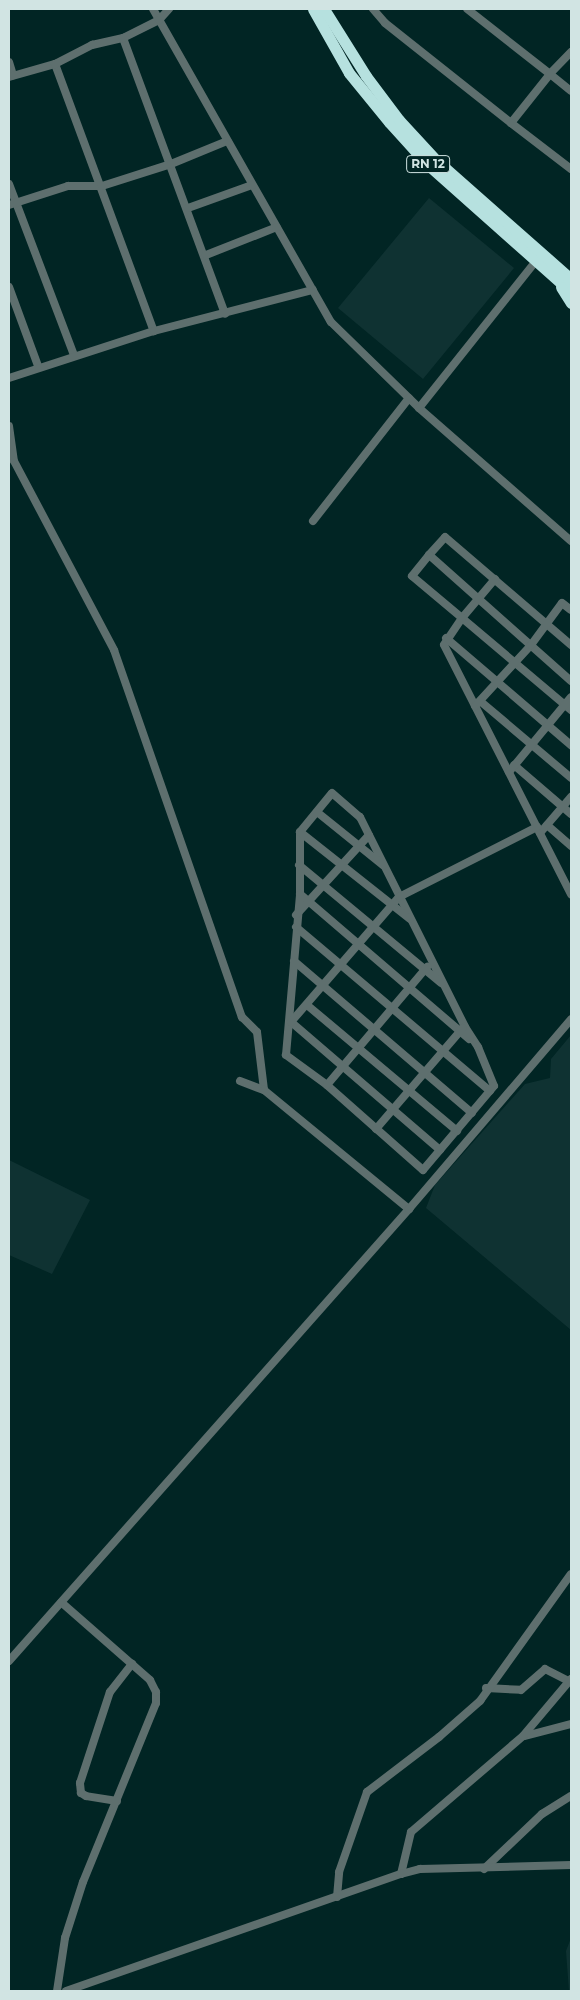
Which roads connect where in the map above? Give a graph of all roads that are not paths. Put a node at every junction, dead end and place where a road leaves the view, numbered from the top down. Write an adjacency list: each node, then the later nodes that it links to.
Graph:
1 (152, 9): 7 (street)
2 (169, 9): 7 (street)
3 (313, 9): 26 (highway, RN 12)
4 (324, 9): 28 (highway)
5 (373, 9): 15 (street)
6 (467, 9): 12 (street)
7 (159, 20): 8 (street); 16 (street)
8 (123, 38): 11 (street); 17 (street)
9 (571, 52): 12 (street)
10 (9, 62): 13 (street)
11 (55, 64): 13 (street); 21 (street)
12 (550, 74): 14 (street); 15 (street)
13 (11, 76)
14 (571, 91)
15 (511, 123): 18 (street)
16 (227, 141): 17 (street); 20 (street)
17 (171, 164): 21 (street); 23 (street)
18 (571, 169)
19 (9, 184): 22 (street)
20 (252, 185): 23 (street); 24 (street)
21 (102, 186): 22 (street); 34 (street)
22 (12, 203): 35 (street)
23 (188, 208): 25 (street)
24 (277, 227): 25 (street); 30 (street)
25 (206, 255): 33 (street)
26 (536, 261): 27 (highway, RN 12); 39 (street)
27 (553, 276): 31 (highway); 32 (highway, RN 12)
28 (571, 279)
29 (9, 287): 36 (street)
30 (314, 290): 33 (street); 38 (street)
31 (571, 292)
32 (571, 303)
33 (225, 314): 34 (street)
34 (154, 332): 35 (street)
35 (74, 355): 36 (street)
36 (38, 366): 37 (street)
37 (9, 378)
38 (409, 398): 39 (street); 41 (street)
39 (419, 408): 42 (street)
40 (9, 426): 108 (street)
41 (313, 521)
42 (571, 541)
43 (429, 555): 44 (street); 45 (street); 47 (street)
44 (495, 579): 45 (street); 48 (street)
45 (480, 599): 47 (street); 50 (street)
46 (571, 610): 48 (street)
47 (462, 618): 49 (street); 52 (street)
48 (546, 624): 50 (street); 51 (street)
49 (446, 638): 53 (street); 56 (street)
50 (531, 644): 52 (street); 54 (street)
51 (571, 645)
52 (514, 662): 53 (street); 57 (street)
53 (497, 681): 56 (street); 59 (street)
54 (571, 681)
55 (571, 697): 57 (street)
56 (478, 704): 60 (street); 63 (street)
57 (564, 704): 58 (street); 59 (street)
58 (571, 710)
59 (548, 725): 60 (street); 61 (street)
60 (532, 744): 62 (street); 64 (street)
61 (571, 745)
62 (514, 765): 63 (street); 66 (street)
63 (509, 772): 70 (street)
64 (571, 778)
65 (571, 796): 66 (street)
66 (563, 806): 68 (street); 69 (street)
67 (317, 812): 71 (street); 72 (street); 73 (street)
68 (571, 814)
69 (547, 825): 70 (street); 74 (street)
70 (538, 830): 80 (street); 81 (street)
71 (300, 832): 75 (street); 76 (street)
72 (369, 835): 73 (street); 77 (street)
73 (359, 846): 76 (street); 77 (street)
74 (571, 846)
75 (299, 865): 78 (street); 79 (street)
76 (342, 865): 78 (street); 83 (street)
77 (384, 866): 81 (street)
78 (323, 886): 82 (street); 87 (street)
79 (300, 894): 82 (street); 84 (street)
80 (571, 894)
81 (399, 897): 83 (street); 85 (street)
82 (309, 902): 84 (street); 88 (street)
83 (392, 905): 85 (street); 87 (street)
84 (296, 915): 86 (street)
85 (411, 920): 90 (street)
86 (296, 927): 89 (street); 91 (street)
87 (373, 927): 88 (street); 92 (street)
88 (359, 944): 91 (street); 95 (street)
89 (294, 961): 93 (street); 99 (street)
90 (432, 961): 92 (street); 94 (street)
91 (341, 965): 93 (street); 97 (street)
92 (424, 970): 94 (street); 95 (street)
93 (324, 985): 96 (street); 100 (street)
94 (444, 986): 101 (street)
95 (409, 988): 97 (street); 101 (street)
96 (307, 1004): 99 (street); 102 (street)
97 (392, 1008): 100 (street); 103 (street)
98 (571, 1019): 116 (street)
99 (291, 1022): 104 (street); 107 (street)
100 (374, 1028): 102 (street); 105 (street)
101 (462, 1029): 103 (street); 110 (street)
102 (358, 1048): 104 (street); 109 (street)
103 (443, 1052): 105 (street); 110 (street)
104 (343, 1066): 107 (street); 111 (street)
105 (425, 1072): 109 (street); 112 (street)
106 (240, 1081): 108 (street)
107 (326, 1085): 113 (street)
108 (264, 1090): 116 (street)
109 (409, 1090): 111 (street); 114 (street)
110 (490, 1091): 112 (street)
111 (393, 1109): 113 (street); 115 (street)
112 (472, 1113): 114 (street)
113 (376, 1128): 115 (street)
114 (457, 1131): 115 (street)
115 (440, 1150)
116 (409, 1209): 118 (street)
117 (571, 1574): 122 (street)
118 (61, 1602): 119 (street); 120 (street)
119 (9, 1660)
120 (132, 1664): 126 (street); 126 (street)
121 (570, 1680): 122 (street); 124 (street)
122 (486, 1688): 130 (street)
123 (571, 1724): 124 (street)
124 (523, 1736): 129 (street)
125 (571, 1796): 128 (street)
126 (117, 1801): 131 (street)
127 (571, 1865): 128 (street)
128 (484, 1869): 129 (street)
129 (400, 1874): 130 (street)
130 (336, 1897): 132 (street)
131 (57, 1991)
132 (66, 1991)

